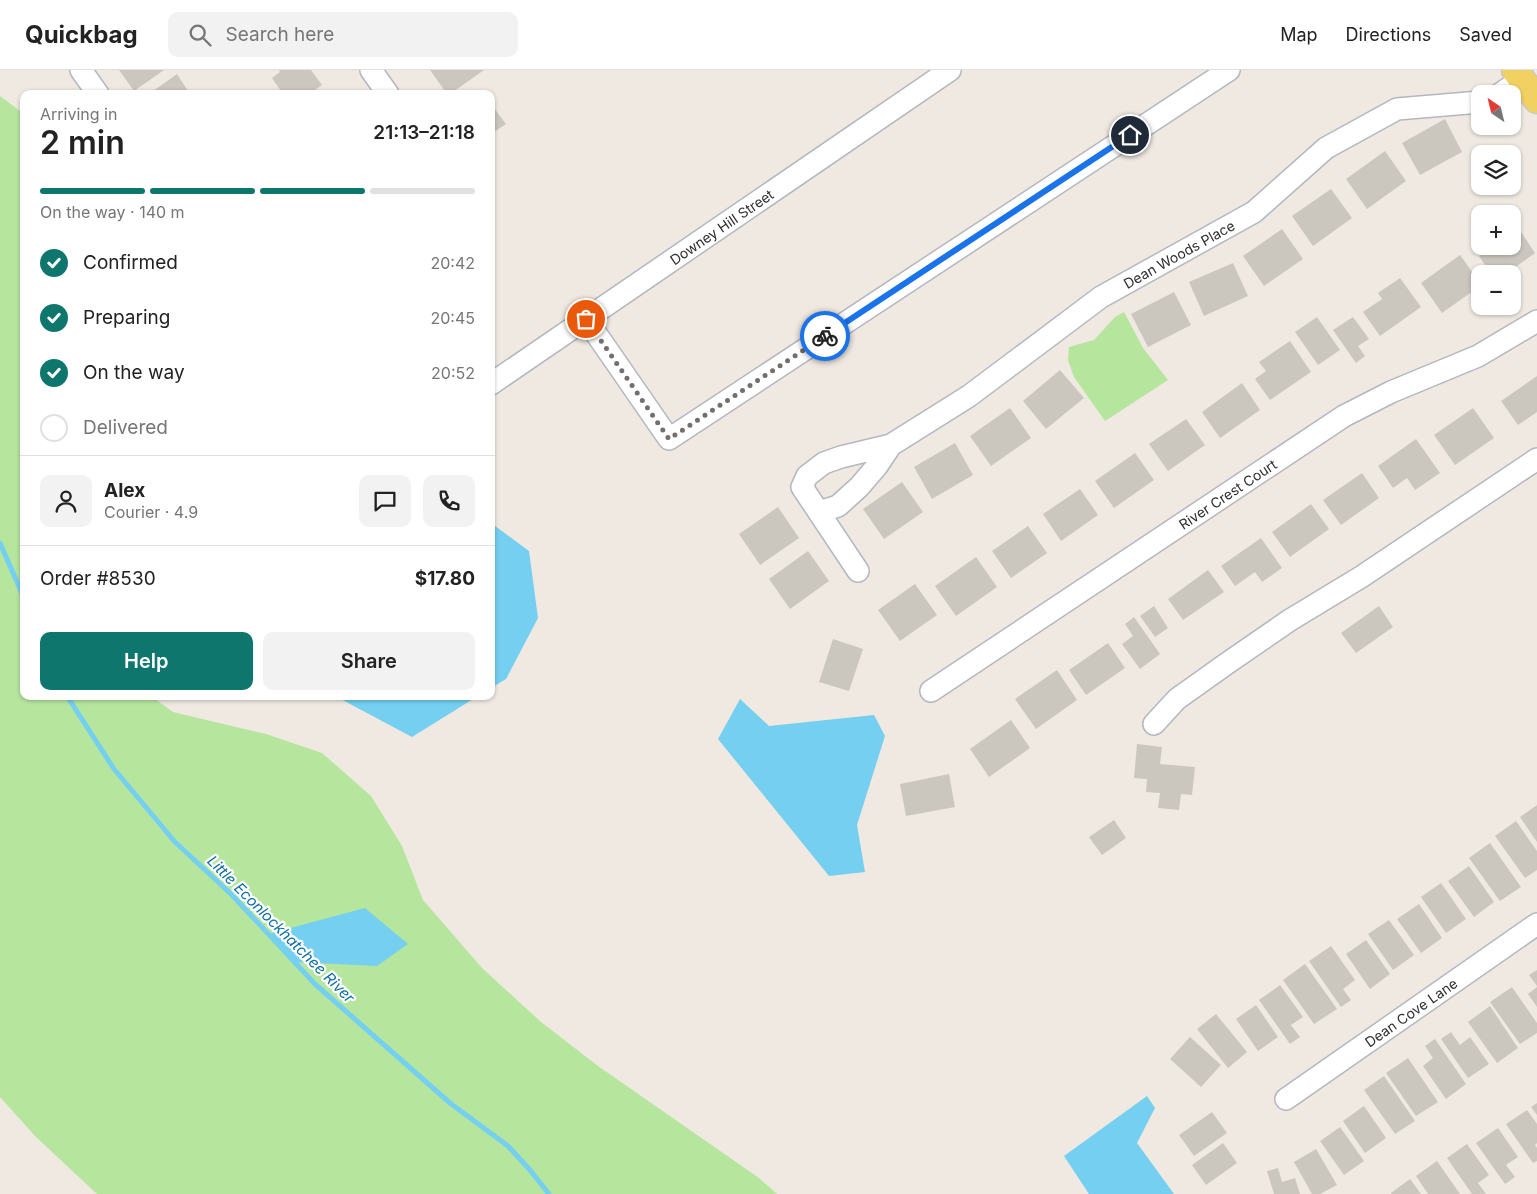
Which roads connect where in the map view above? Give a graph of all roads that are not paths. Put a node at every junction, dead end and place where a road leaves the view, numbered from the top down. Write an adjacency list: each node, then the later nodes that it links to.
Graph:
1 (81, 70): 7 (street)
2 (371, 70): 8 (street)
3 (950, 70): 11 (street, Downey Hill Street)
4 (1229, 70): 11 (street)
5 (1519, 75): 6 (street); 9 (main road)
6 (1509, 85)
7 (95, 90)
8 (385, 90)
9 (1537, 100)
10 (1471, 103): 14 (street, Dean Woods Place)
11 (586, 319): 13 (street, Downey Hill Street)
12 (1537, 321): 18 (street, River Crest Court)
13 (495, 381)
14 (891, 445): 16 (street); 16 (street)
15 (1537, 459): 19 (street)
16 (819, 512): 17 (street)
17 (858, 571)
18 (931, 691)
19 (1154, 724)
20 (1537, 924): 21 (street, Dean Cove Lane)
21 (1286, 1099)

